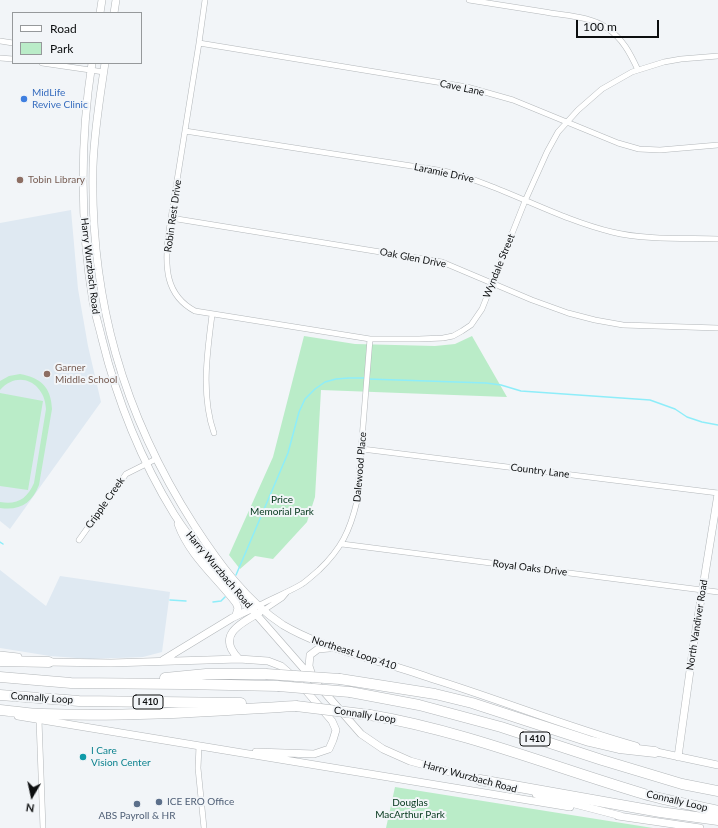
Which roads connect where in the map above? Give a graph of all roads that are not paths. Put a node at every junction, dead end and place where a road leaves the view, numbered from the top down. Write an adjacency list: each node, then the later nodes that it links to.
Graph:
1 (102, 0): 6 (main road)
2 (116, 0): 7 (main road)
3 (205, 0): 10 (street, Robin Rest Drive)
4 (469, 0): 5 (street)
5 (480, 1): 17 (street)
6 (100, 12)
7 (114, 12)
8 (0, 41): 9 (street)
9 (12, 43)
10 (200, 44): 19 (street, Cave Lane); 20 (street, Robin Rest Drive)
11 (718, 56): 17 (street, Wyndale Street)
12 (0, 58): 13 (street)
13 (12, 59)
14 (58, 64): 16 (street)
15 (105, 64): 18 (main road, Harry Wurzbach Road)
16 (91, 66): 18 (street); 22 (main road, Harry Wurzbach Road)
17 (638, 70): 19 (street, Wyndale Street)
18 (104, 72): 23 (main road, Harry Wurzbach Road)
19 (567, 123): 21 (street, Cave Lane); 26 (street, Wyndale Street)
20 (186, 131): 26 (street, Laramie Drive); 27 (street, Robin Rest Drive)
21 (718, 145)
22 (84, 146): 23 (street); 25 (main road, Harry Wurzbach Road)
23 (95, 146): 24 (main road, Harry Wurzbach Road)
24 (94, 166): 25 (street); 29 (main road, Harry Wurzbach Road)
25 (84, 167): 30 (main road, Harry Wurzbach Road)
26 (525, 201): 28 (street, Laramie Drive); 31 (street, Wyndale Street)
27 (171, 218): 31 (street, Oak Glen Drive); 32 (street, Robin Rest Drive)
28 (718, 239)
29 (96, 252): 30 (street); 35 (main road, Harry Wurzbach Road)
30 (87, 253): 36 (main road, Harry Wurzbach Road)
31 (492, 283): 33 (street, Oak Glen Drive); 34 (street, Wyndale Street)
32 (212, 315): 34 (street, Wyndale Street); 37 (street)
33 (718, 328)
34 (370, 339): 38 (street, Dalewood Place)
35 (117, 362): 36 (street); 39 (main road, Harry Wurzbach Road)
36 (108, 365): 40 (main road, Harry Wurzbach Road)
37 (214, 433)
38 (362, 449): 41 (street, Country Lane); 44 (street, Dalewood Place)
39 (156, 459): 40 (street, Cripple Creek); 47 (main road, Harry Wurzbach Road)
40 (146, 463): 42 (main road, Harry Wurzbach Road); 43 (street, Cripple Creek)
41 (718, 494): 45 (main road, North Vandiver Road)
42 (174, 513): 47 (main road, Harry Wurzbach Road); 48 (main road)
43 (80, 540)
44 (342, 544): 45 (street, Royal Oaks Drive); 47 (street, Dalewood Place)
45 (702, 590): 46 (street, Royal Oaks Drive); 66 (main road, North Vandiver Road)
46 (718, 592)
47 (257, 610): 48 (main road); 49 (main road, Northeast Loop 410); 51 (main road); 56 (main road, Harry Wurzbach Road)
48 (236, 615): 53 (main road)
49 (334, 647): 56 (main road); 65 (main road, Northeast Loop 410)
50 (0, 655): 54 (main road)
51 (239, 659): 53 (main road); 64 (main road)
52 (0, 661): 54 (highway)
53 (162, 661): 54 (main road)
54 (49, 662)
55 (0, 677): 57 (highway, Connally Loop / I 410)
56 (315, 682): 68 (main road, Harry Wurzbach Road)
57 (114, 683): 65 (highway, bridge); 69 (highway, Connally Loop / I 410, bridge)
58 (0, 695): 59 (highway, Connally Loop / I 410)
59 (296, 706): 60 (highway); 70 (highway, Connally Loop / I 410, bridge)
60 (0, 710)
61 (0, 713): 62 (main road)
62 (39, 720): 63 (main road); 73 (street)
63 (199, 746): 64 (main road); 74 (street)
64 (225, 750): 71 (main road)
65 (655, 752): 66 (main road, Northeast Loop 410)
66 (678, 757): 67 (main road, Northeast Loop 410)
67 (718, 765)
68 (480, 780): 71 (main road, Harry Wurzbach Road); 72 (highway)
69 (718, 791)
70 (718, 811)
71 (621, 816): 75 (main road)
72 (718, 820)
73 (43, 828)
74 (204, 828)
75 (700, 828)

